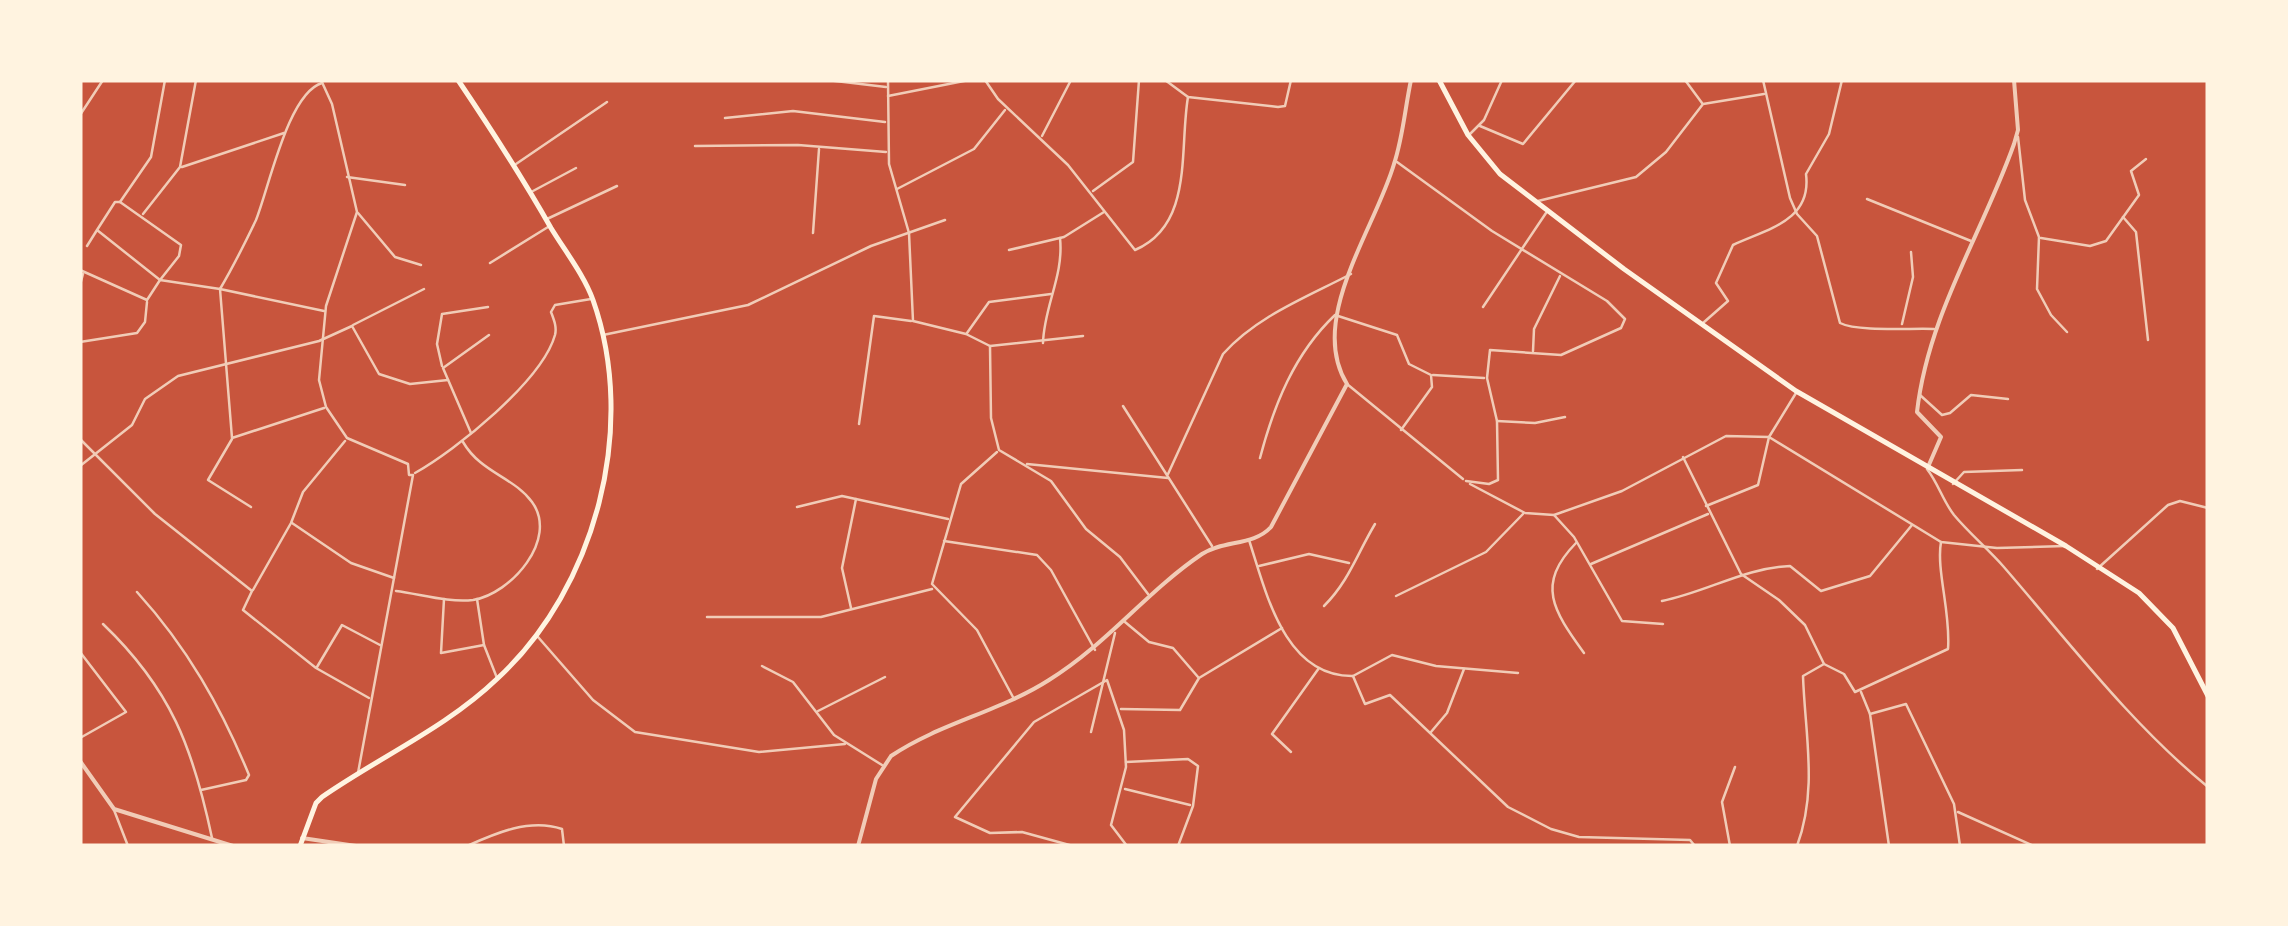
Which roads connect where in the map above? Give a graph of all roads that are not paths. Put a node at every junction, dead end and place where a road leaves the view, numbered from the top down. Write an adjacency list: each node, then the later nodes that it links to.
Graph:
1 (103, 80): 29 (street)
2 (165, 80): 54 (street)
3 (196, 80): 45 (street)
4 (458, 80): 44 (main road)
5 (827, 80): 22 (street)
6 (888, 80): 22 (street)
7 (969, 80): 24 (street)
8 (985, 80): 28 (street)
9 (1070, 80): 36 (street)
10 (1140, 80): 52 (street)
11 (1165, 80): 25 (street)
12 (1291, 80): 25 (street)
13 (1411, 80): 43 (street)
14 (1439, 80): 35 (main road)
15 (1502, 80): 32 (street)
16 (1576, 80): 32 (street)
17 (1685, 80): 27 (street)
18 (1763, 80): 23 (street)
19 (1842, 80): 59 (street)
20 (2014, 80): 33 (street)
21 (322, 81): 34 (street); 47 (street)
22 (888, 87): 24 (street)
23 (1765, 94): 27 (street); 59 (street)
24 (888, 96): 31 (street)
25 (1188, 97): 56 (street)
26 (607, 102): 44 (street)
27 (1703, 104): 55 (street)
28 (1006, 108): 36 (street); 50 (street)
29 (80, 114)
30 (725, 118): 31 (street)
31 (887, 123): 39 (street)
32 (1480, 126): 35 (street)
33 (2018, 130): 40 (street); 41 (street)
34 (285, 133): 45 (street); 81 (street)
35 (1468, 135): 55 (main road)
36 (1042, 136): 52 (street)
37 (694, 146): 38 (street)
38 (819, 147): 39 (street); 65 (street)
39 (888, 152): 50 (street)
40 (2011, 153): 41 (street); 69 (street)
41 (2021, 155): 67 (street)
42 (2146, 160): 61 (street)
43 (1396, 161): 71 (street); 77 (street)
44 (515, 164): 51 (main road)
45 (180, 167): 60 (street)
46 (576, 168): 51 (street)
47 (346, 177): 48 (street); 58 (street)
48 (405, 185)
49 (617, 186): 63 (street)
50 (895, 190): 66 (street)
51 (532, 191): 63 (main road)
52 (1092, 192): 56 (street)
53 (1867, 199): 69 (street)
54 (120, 202): 60 (street); 64 (street)
55 (1535, 202): 57 (main road)
56 (1107, 211): 68 (street)
57 (1547, 211): 71 (street); 91 (main road)
58 (357, 212): 75 (street); 88 (street)
59 (1797, 214): 91 (street); 93 (street)
60 (141, 215): 79 (street)
61 (2122, 216): 67 (street); 100 (street)
62 (946, 220): 66 (street)
63 (548, 222): 74 (street); 84 (main road)
64 (97, 230): 70 (street); 79 (street)
65 (814, 233)
66 (909, 233): 90 (street); 98 (street)
67 (2040, 237): 95 (street)
68 (1060, 238): 72 (street); 83 (street)
69 (1972, 241): 94 (street)
70 (87, 246)
71 (1526, 249): 78 (street); 87 (street)
72 (1009, 250)
73 (1911, 252): 93 (street)
74 (490, 263)
75 (420, 265)
76 (82, 272): 80 (street); 85 (street)
77 (1352, 274): 89 (street); 136 (street)
78 (1561, 274): 105 (street); 105 (street)
79 (160, 280): 81 (street); 85 (street)
80 (80, 284)
81 (220, 289): 88 (street); 106 (street)
82 (424, 289): 92 (street)
83 (1052, 294): 96 (street); 103 (street)
84 (592, 298): 98 (main road); 121 (street)
85 (148, 300): 101 (street)
86 (488, 306): 107 (street)
87 (1482, 307)
88 (325, 311): 102 (street)
89 (1335, 316): 108 (street); 111 (street); 130 (street)
90 (913, 321): 96 (street); 119 (street)
91 (1702, 324): 112 (main road)
92 (352, 326): 102 (street); 110 (street)
93 (1901, 326): 94 (street)
94 (1934, 329): 113 (street)
95 (2067, 332)
96 (966, 334): 104 (street)
97 (489, 335): 107 (street)
98 (602, 335): 181 (main road)
99 (1083, 336): 103 (street)
100 (2148, 340)
101 (80, 342)
102 (320, 342): 106 (street); 116 (street)
103 (1043, 343): 104 (street)
104 (990, 346): 127 (street)
105 (1532, 353): 109 (street)
106 (226, 362): 123 (street); 128 (street)
107 (443, 368): 110 (street)
108 (1431, 375): 109 (street); 120 (street)
109 (1487, 378): 118 (street)
110 (448, 380): 121 (street)
111 (1347, 384): 120 (street); 151 (street)
112 (1796, 392): 122 (street); 133 (main road)
113 (1919, 394): 114 (street); 133 (street)
114 (2008, 399)
115 (1123, 406): 136 (street)
116 (326, 407): 123 (street); 124 (street)
117 (1565, 417): 118 (street)
118 (1497, 420): 137 (street)
119 (859, 424)
120 (1400, 431): 137 (street)
121 (472, 434): 126 (street)
122 (1769, 437): 129 (street); 140 (street); 150 (street)
123 (232, 438): 141 (street)
124 (347, 438): 135 (street); 148 (street)
125 (80, 439): 128 (street)
126 (463, 442): 135 (street); 171 (street)
127 (999, 450): 131 (street); 147 (street)
128 (93, 456): 132 (street); 166 (street)
129 (1682, 457): 140 (street); 146 (street)
130 (1260, 458)
131 (1025, 464): 136 (street); 168 (street)
132 (80, 466)
133 (1927, 468): 138 (main road); 155 (street)
134 (2022, 470): 138 (street)
135 (412, 475): 163 (street)
136 (1169, 476): 157 (street)
137 (1466, 481): 144 (street)
138 (1953, 484): 156 (main road)
139 (856, 498): 142 (street); 147 (street); 174 (street)
140 (1705, 506): 145 (street)
141 (251, 507)
142 (797, 507)
143 (2208, 508): 161 (street)
144 (1524, 513): 146 (street); 169 (street)
145 (1709, 513): 159 (street); 162 (street)
146 (1554, 515): 154 (street)
147 (950, 519): 152 (street)
148 (291, 522): 163 (street); 166 (street)
149 (1375, 524): 158 (street)
150 (1912, 525): 153 (street); 162 (street)
151 (1249, 539): 157 (street); 160 (street)
152 (944, 541): 164 (street); 184 (street)
153 (1941, 542): 155 (street); 198 (street)
154 (1576, 543): 159 (street); 186 (street)
155 (1985, 546): 156 (street); 215 (street)
156 (2066, 546): 161 (main road)
157 (1213, 548): 168 (street)
158 (1351, 564): 160 (street); 173 (street)
159 (1590, 565): 178 (street)
160 (1258, 567): 179 (street)
161 (2097, 569): 199 (main road)
162 (1741, 574): 172 (street); 187 (street)
163 (395, 578): 165 (street)
164 (934, 588): 174 (street); 201 (street)
165 (393, 590): 170 (street); 183 (street)
166 (252, 591): 189 (street)
167 (137, 592): 217 (street)
168 (1149, 596): 176 (street)
169 (1396, 596)
170 (444, 598): 171 (street); 182 (street)
171 (477, 600): 182 (street)
172 (1662, 602)
173 (1324, 606)
174 (852, 610): 175 (street)
175 (707, 618)
176 (1125, 622): 180 (street); 195 (street)
177 (103, 624): 217 (street)
178 (1663, 624)
179 (1282, 628): 190 (street); 195 (street)
180 (1115, 634): 184 (street); 197 (street)
181 (538, 637): 196 (main road); 208 (street)
182 (484, 645): 196 (street)
183 (382, 646): 189 (street); 200 (street)
184 (1095, 650): 201 (street)
185 (80, 652): 207 (street)
186 (1584, 653)
187 (1824, 664): 198 (street); 235 (street)
188 (762, 666): 203 (street)
189 (316, 668): 200 (street)
190 (1318, 668): 194 (street); 209 (street)
191 (1464, 668): 192 (street); 194 (street); 206 (street)
192 (1518, 673)
193 (885, 676): 203 (street)
194 (1353, 676): 206 (street)
195 (1199, 678): 202 (street)
196 (498, 680): 214 (main road)
197 (1103, 681): 202 (street); 205 (street); 230 (street)
198 (1861, 692): 204 (street)
199 (2208, 696)
200 (371, 699): 214 (street)
201 (1015, 700): 212 (street)
202 (1119, 709): 211 (street)
203 (817, 712): 208 (street)
204 (1870, 714): 220 (street); 236 (street)
205 (1091, 732)
206 (1430, 733): 233 (street)
207 (80, 738)
208 (845, 744): 212 (street)
209 (1291, 752)
210 (80, 761): 219 (street)
211 (1126, 762): 216 (street); 218 (street)
212 (882, 764): 229 (street)
213 (1735, 767): 234 (street)
214 (358, 773): 222 (main road)
215 (2208, 787)
216 (1124, 788): 218 (street); 223 (street)
217 (201, 790): 221 (street)
218 (1193, 806): 232 (street)
219 (114, 809): 221 (street); 224 (street)
220 (1956, 812): 237 (street); 238 (street)
221 (212, 838): 225 (street)
222 (301, 842): 226 (street)
223 (1125, 844): 231 (street)
224 (128, 846)
225 (233, 846)
226 (356, 846)
227 (468, 846): 228 (street)
228 (564, 846)
229 (858, 846)
230 (1074, 846)
231 (1117, 846)
232 (1178, 846)
233 (1695, 846)
234 (1730, 846)
235 (1798, 846)
236 (1889, 846)
237 (1960, 846)
238 (2034, 846)

